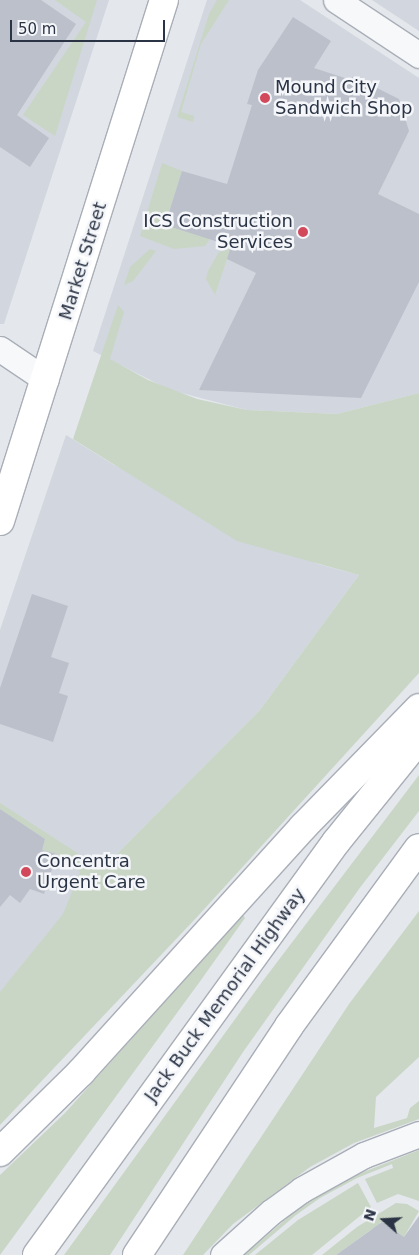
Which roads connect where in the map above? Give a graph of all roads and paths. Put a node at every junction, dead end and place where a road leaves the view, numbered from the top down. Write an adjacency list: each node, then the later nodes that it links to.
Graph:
1 (164, 0): 5 (main road, Market Street)
2 (336, 0): 3 (street)
3 (419, 55)
4 (0, 349): 5 (street)
5 (46, 380): 6 (main road, Market Street)
6 (0, 522)
7 (419, 708): 11 (main road)
8 (419, 739): 12 (main road, Jack Buck Memorial Highway)
9 (419, 848): 13 (main road)
10 (419, 1134): 14 (street)
11 (0, 1152)
12 (37, 1255)
13 (138, 1255)
14 (223, 1255)

